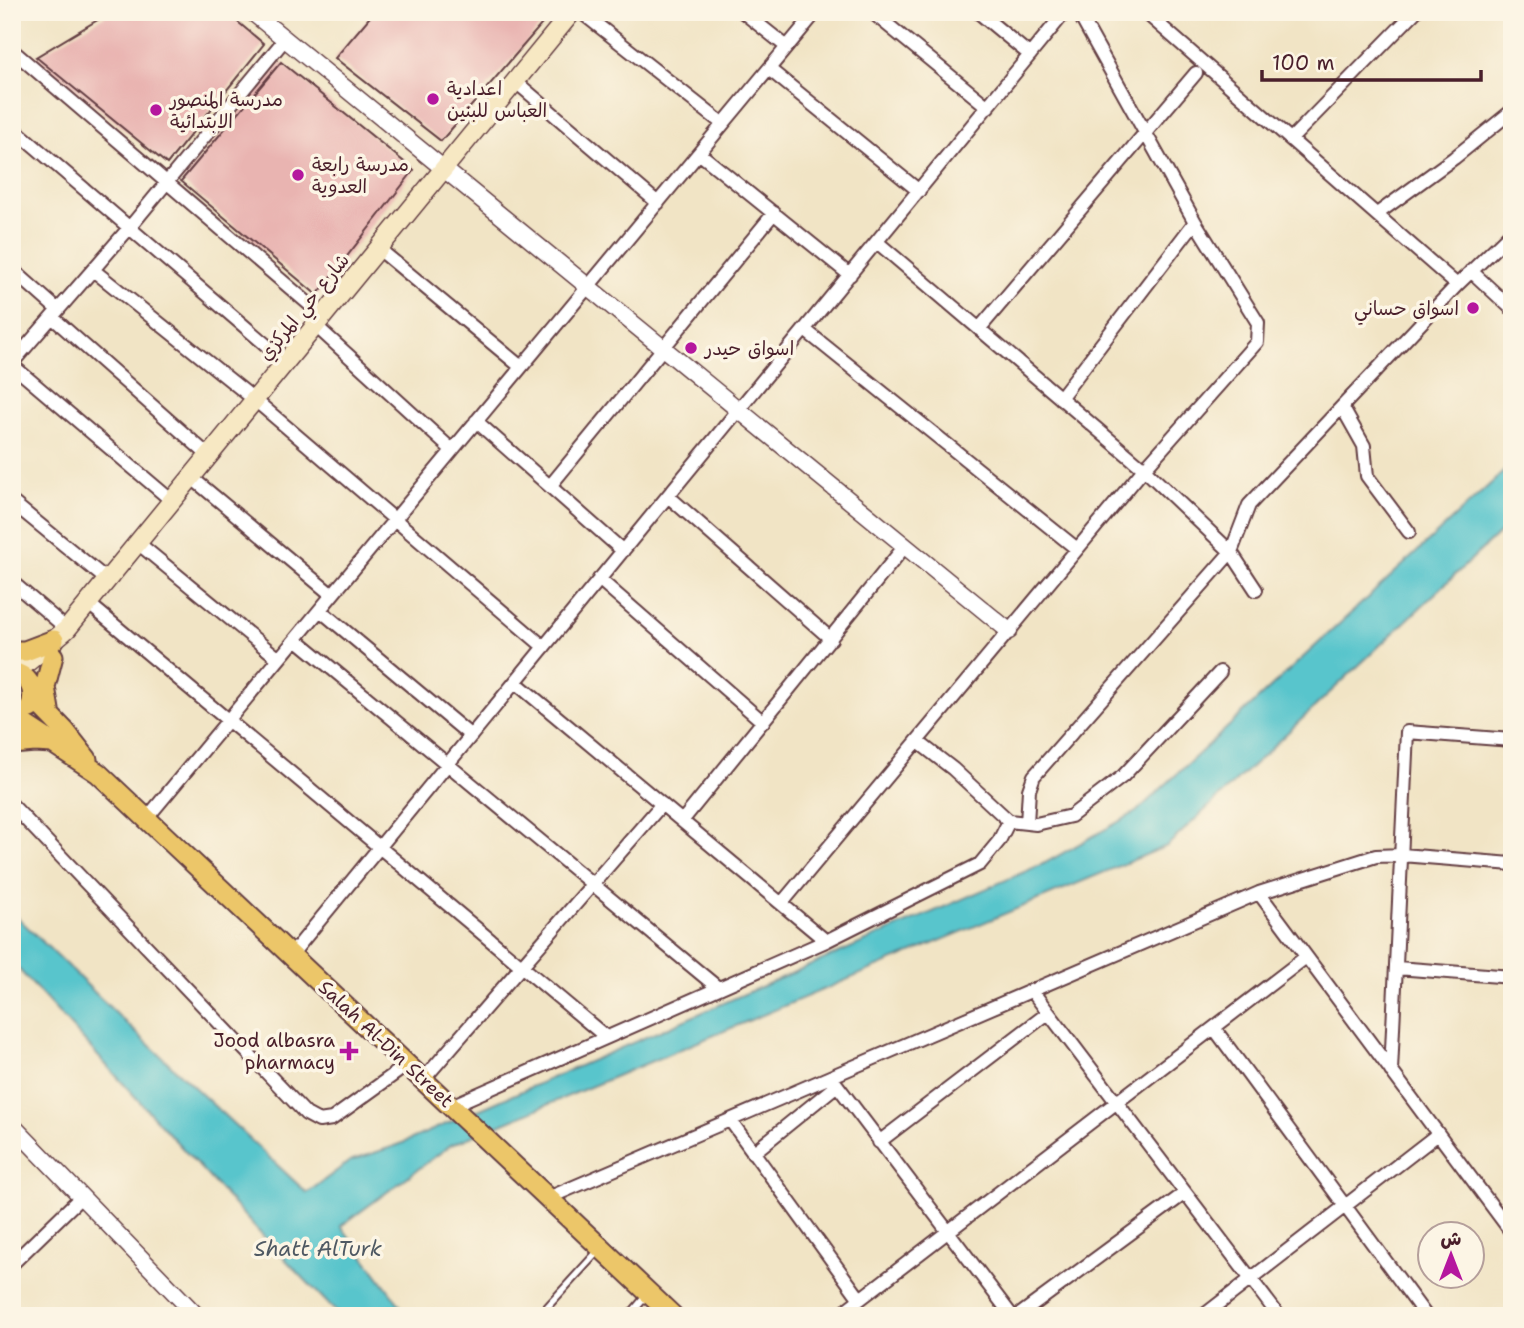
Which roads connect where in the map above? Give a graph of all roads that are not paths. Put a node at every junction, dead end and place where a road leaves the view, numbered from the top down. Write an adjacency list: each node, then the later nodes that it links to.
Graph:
1 (252, 12): 12 (street)
2 (572, 12): 18 (main road, شارع حي المركزي)
3 (581, 12): 21 (street)
4 (743, 12): 13 (street)
5 (816, 12): 13 (street)
6 (872, 12): 19 (street)
7 (978, 12): 14 (street)
8 (1065, 12): 14 (street)
9 (1078, 12): 23 (street)
10 (1144, 12): 24 (street)
11 (1415, 12): 24 (street)
12 (285, 39): 26 (street); 27 (street)
13 (787, 47): 16 (street)
14 (1030, 55): 19 (street)
15 (14, 56): 27 (street)
16 (769, 69): 21 (street); 28 (street)
17 (1196, 72): 23 (street)
18 (516, 82): 26 (main road, شارع حي المركزي); 29 (street)
19 (988, 107): 28 (street)
20 (1512, 111): 31 (street)
21 (723, 124): 25 (street)
22 (12, 127): 33 (street)
23 (1144, 132): 32 (street); 46 (street)
24 (1291, 139): 31 (street)
25 (699, 153): 29 (street); 30 (street)
26 (444, 169): 36 (main road, شارع حي المركزي); 42 (street)
27 (166, 182): 33 (street); 45 (street)
28 (919, 191): 35 (street)
29 (658, 203): 42 (street)
30 (774, 213): 40 (street); 48 (street)
31 (1377, 214): 41 (street)
32 (1195, 222): 52 (street); 59 (street)
33 (130, 227): 38 (street); 49 (street)
34 (1512, 232): 39 (street)
35 (877, 242): 40 (street); 46 (street)
36 (379, 248): 45 (main road, شارع حي المركزي); 51 (street)
37 (12, 269): 44 (street)
38 (93, 270): 44 (street); 53 (street)
39 (1471, 271): 41 (street); 43 (street)
40 (850, 275): 47 (street)
41 (1457, 285): 54 (street)
42 (588, 286): 48 (street); 51 (street)
43 (1512, 309)
44 (55, 313): 50 (street); 58 (street)
45 (320, 321): 49 (main road, شارع حي المركزي); 57 (street)
46 (979, 329): 52 (street)
47 (805, 330): 55 (street); 69 (street)
48 (664, 348): 55 (street); 61 (street)
49 (286, 362): 53 (main road, شارع حي المركزي)
50 (12, 364): 63 (street)
51 (521, 368): 56 (street)
52 (1060, 398): 59 (street)
53 (255, 400): 58 (main road, شارع حي المركزي); 65 (street)
54 (1342, 407): 66 (street); 71 (street)
55 (739, 410): 62 (street); 68 (street)
56 (476, 421): 57 (street); 61 (street)
57 (453, 450): 65 (street)
58 (209, 456): 60 (main road, شارع حي المركزي)
59 (1144, 469): 69 (street); 71 (street)
60 (191, 477): 63 (main road, شارع حي المركزي); 76 (street)
61 (550, 486): 70 (street)
62 (668, 496): 70 (street); 81 (street)
63 (172, 501): 67 (main road, شارع حي المركزي)
64 (12, 502): 73 (street)
65 (394, 520): 76 (street); 83 (street)
66 (1409, 532)
67 (138, 543): 73 (main road, شارع حي المركزي); 85 (street)
68 (905, 546): 79 (street); 81 (street)
69 (1077, 549): 79 (street)
70 (623, 551): 72 (street)
71 (1231, 552): 75 (street); 106 (street)
72 (599, 579): 83 (street); 93 (street)
73 (107, 580): 77 (main road, شارع حي المركزي)
74 (12, 582): 82 (street)
75 (1255, 590)
76 (332, 595): 78 (street)
77 (88, 603): 82 (main road, شارع حي المركزي); 91 (street)
78 (320, 610): 80 (street); 94 (street)
79 (1009, 631): 96 (street)
80 (296, 639): 85 (street); 99 (street)
81 (831, 639): 93 (street)
82 (58, 642): 84 (main road); 86 (main road, شارع حي المركزي); 89 (main road, شارع حي المركزي); 90 (main road)
83 (544, 647): 88 (street)
84 (12, 651)
85 (279, 659): 91 (street)
86 (14, 672): 89 (main road, Salah Al-Din Street)
87 (1220, 673): 106 (street)
88 (515, 682): 94 (street); 101 (street)
89 (33, 693): 90 (main road, Salah Al-Din Street); 92 (main road)
90 (52, 717): 100 (main road, Salah Al-Din Street)
91 (228, 720): 103 (street); 107 (street)
92 (14, 721): 97 (main road, Salah Al-Din Street)
93 (763, 722): 104 (street)
94 (471, 736): 99 (street)
95 (1512, 740): 108 (street)
96 (917, 741): 105 (street); 112 (street)
97 (52, 743): 98 (main road); 100 (main road, Salah Al-Din Street)
98 (12, 744)
99 (448, 764): 107 (street); 110 (street)
100 (98, 773): 103 (main road, Salah Al-Din Street)
101 (662, 804): 104 (street); 110 (street)
102 (12, 805): 124 (street)
103 (147, 818): 114 (main road, Salah Al-Din Street)
104 (682, 821): 112 (street)
105 (1009, 821): 106 (street); 113 (street)
106 (1027, 823)
107 (380, 847): 114 (street); 116 (street)
108 (1402, 855): 109 (street); 111 (street); 117 (street)
109 (1512, 864)
110 (593, 884): 116 (street); 119 (street)
111 (1259, 893): 115 (street); 120 (street)
112 (782, 903): 113 (street)
113 (826, 941): 119 (street)
114 (291, 955): 124 (main road, Salah Al-Din Street)
115 (1306, 957): 122 (street); 125 (street)
116 (522, 967): 123 (street); 126 (street)
117 (1397, 968): 118 (street); 125 (street)
118 (1512, 978)
119 (717, 987): 123 (street)
120 (1032, 991): 121 (street); 127 (street)
121 (1048, 1013): 128 (street); 133 (street)
122 (1214, 1028): 128 (street); 138 (street)
123 (606, 1037): 129 (street)
124 (407, 1065): 126 (main road, Salah Al-Din Street)
125 (1391, 1071): 132 (street)
126 (423, 1080): 129 (main road, Salah Al-Din Street)
127 (834, 1081): 130 (street); 133 (street); 134 (street)
128 (1116, 1103): 135 (street); 139 (street)
129 (451, 1106): 137 (main road, Salah Al-Din Street)
130 (730, 1120): 134 (street); 137 (street)
131 (13, 1127): 136 (street)
132 (1438, 1134): 138 (street); 140 (street)
133 (879, 1142): 139 (street)
134 (754, 1153): 145 (street)
135 (1185, 1193): 143 (street); 152 (street)
136 (82, 1196): 142 (street); 146 (street)
137 (548, 1199): 141 (main road, Salah Al-Din Street)
138 (1345, 1206): 143 (street); 155 (street)
139 (948, 1232): 145 (street); 151 (street)
140 (1511, 1232)
141 (601, 1248): 144 (main road, Salah Al-Din Street); 147 (lane)
142 (12, 1264)
143 (1250, 1279): 153 (street); 154 (street)
144 (649, 1293): 148 (lane); 149 (main road, Salah Al-Din Street)
145 (860, 1299): 150 (street)
146 (197, 1316)
147 (538, 1316)
148 (629, 1316)
149 (673, 1316)
150 (838, 1316)
151 (1012, 1316)
152 (1018, 1316)
153 (1203, 1316)
154 (1279, 1316)
155 (1426, 1316)

